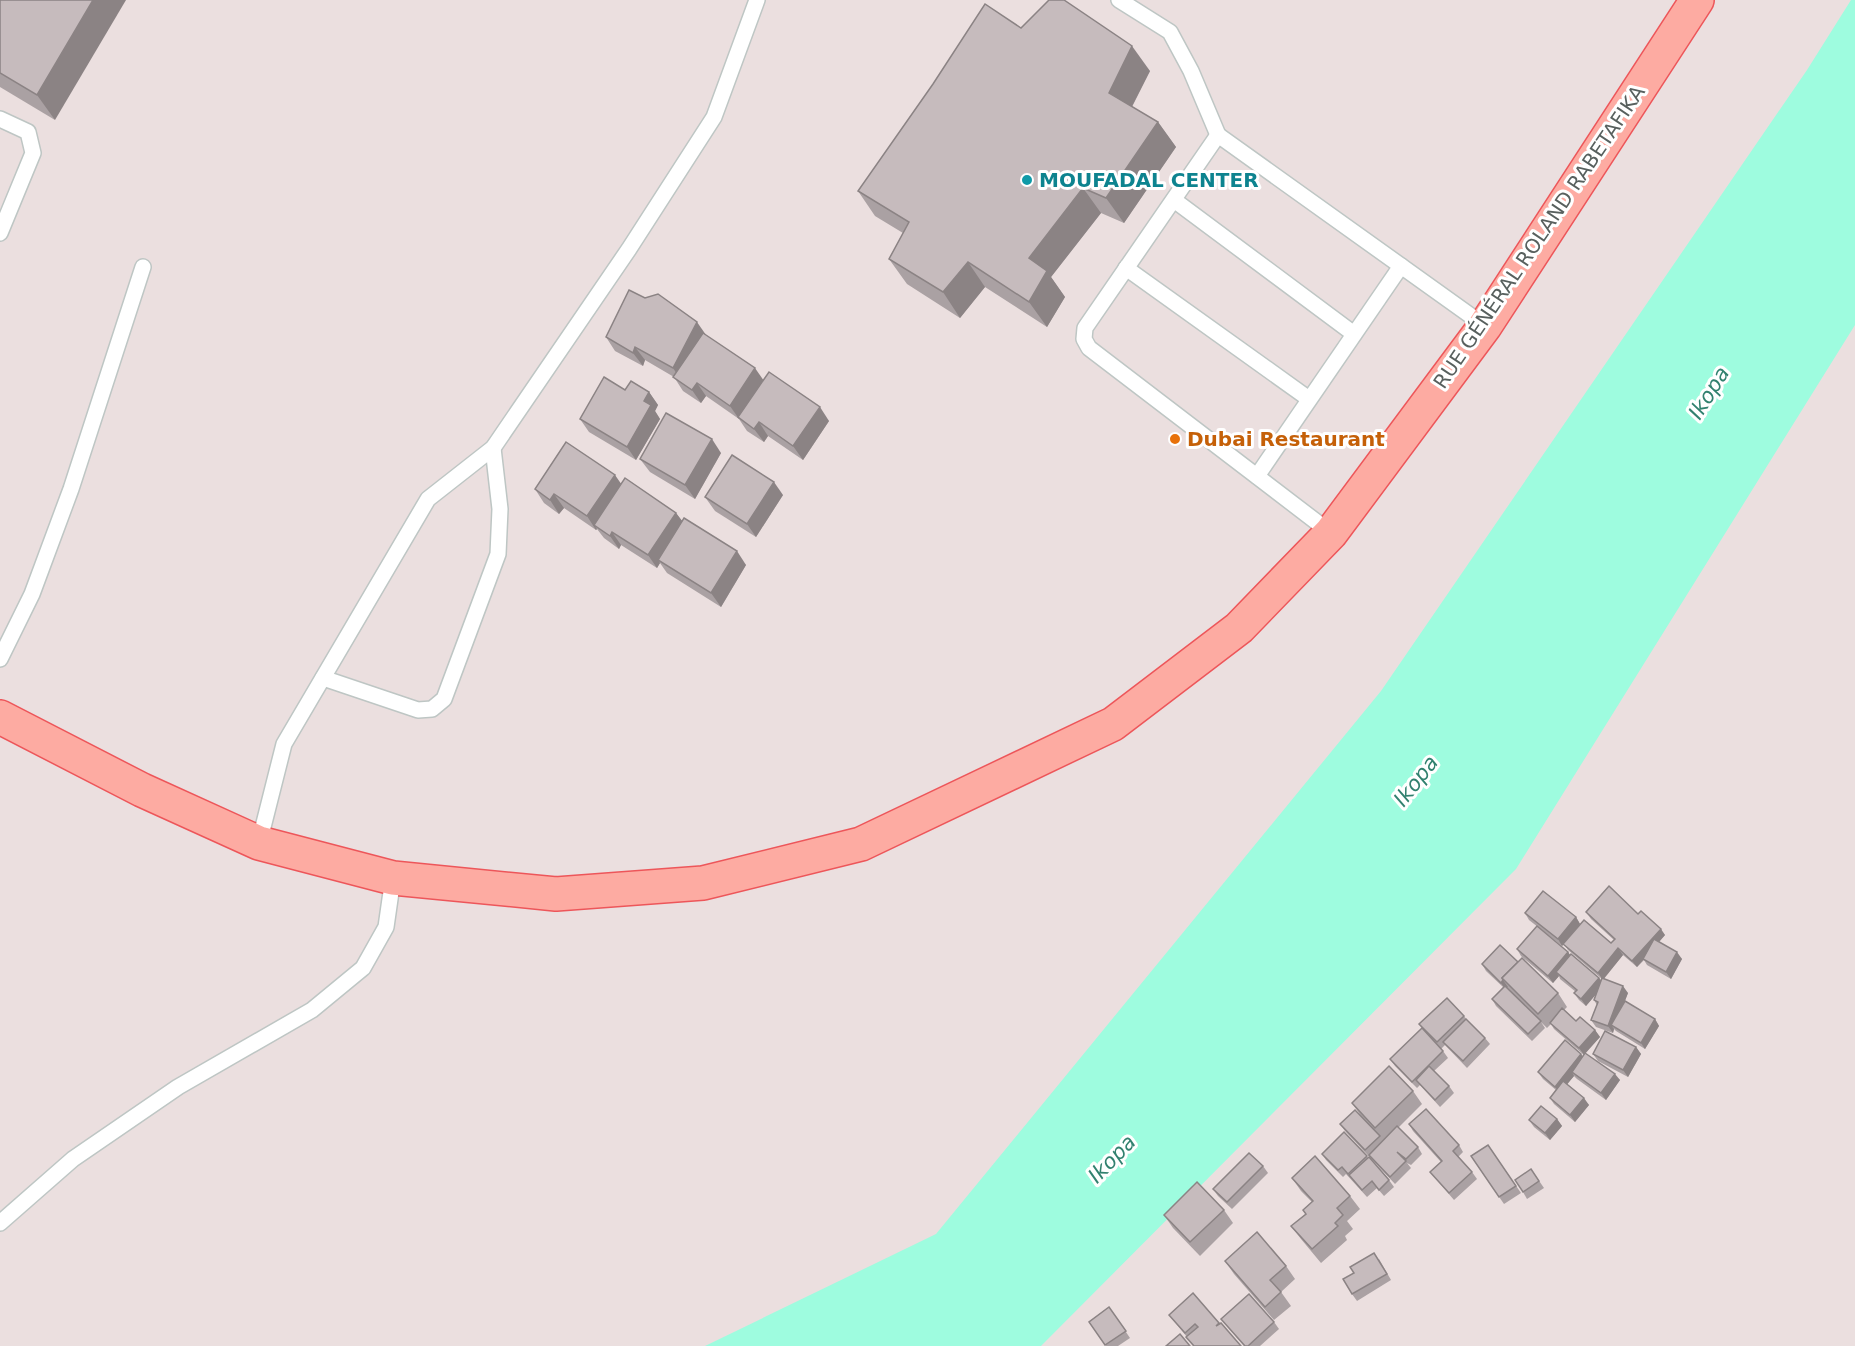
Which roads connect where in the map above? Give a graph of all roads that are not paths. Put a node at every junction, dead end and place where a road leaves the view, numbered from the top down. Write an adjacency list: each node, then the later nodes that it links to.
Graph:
1 (757, 0): 14 (lane)
2 (1119, 0): 5 (lane)
3 (1697, 0): 11 (main road, RUE GÉNÉRAL ROLAND RABETAFIKA)
4 (0, 119): 7 (lane)
5 (1218, 135): 6 (lane); 8 (lane)
6 (1174, 200): 10 (lane); 12 (lane)
7 (0, 233)
8 (1401, 266): 11 (lane); 12 (lane)
9 (143, 267): 17 (lane)
10 (1126, 268): 13 (lane); 15 (lane)
11 (1485, 326): 16 (main road, RUE GÉNÉRAL ROLAND RABETAFIKA)
12 (1354, 334): 13 (lane)
13 (1309, 399): 15 (lane)
14 (493, 448): 18 (lane); 18 (lane)
15 (1257, 476): 16 (lane)
16 (1331, 533): 21 (main road, RUE GÉNÉRAL ROLAND RABETAFIKA)
17 (0, 659)
18 (323, 678): 20 (lane)
19 (0, 717): 20 (main road, RUE GÉNÉRAL ROLAND RABETAFIKA)
20 (259, 843): 21 (main road, RUE GÉNÉRAL ROLAND RABETAFIKA)
21 (393, 878): 22 (lane)
22 (0, 1223)

